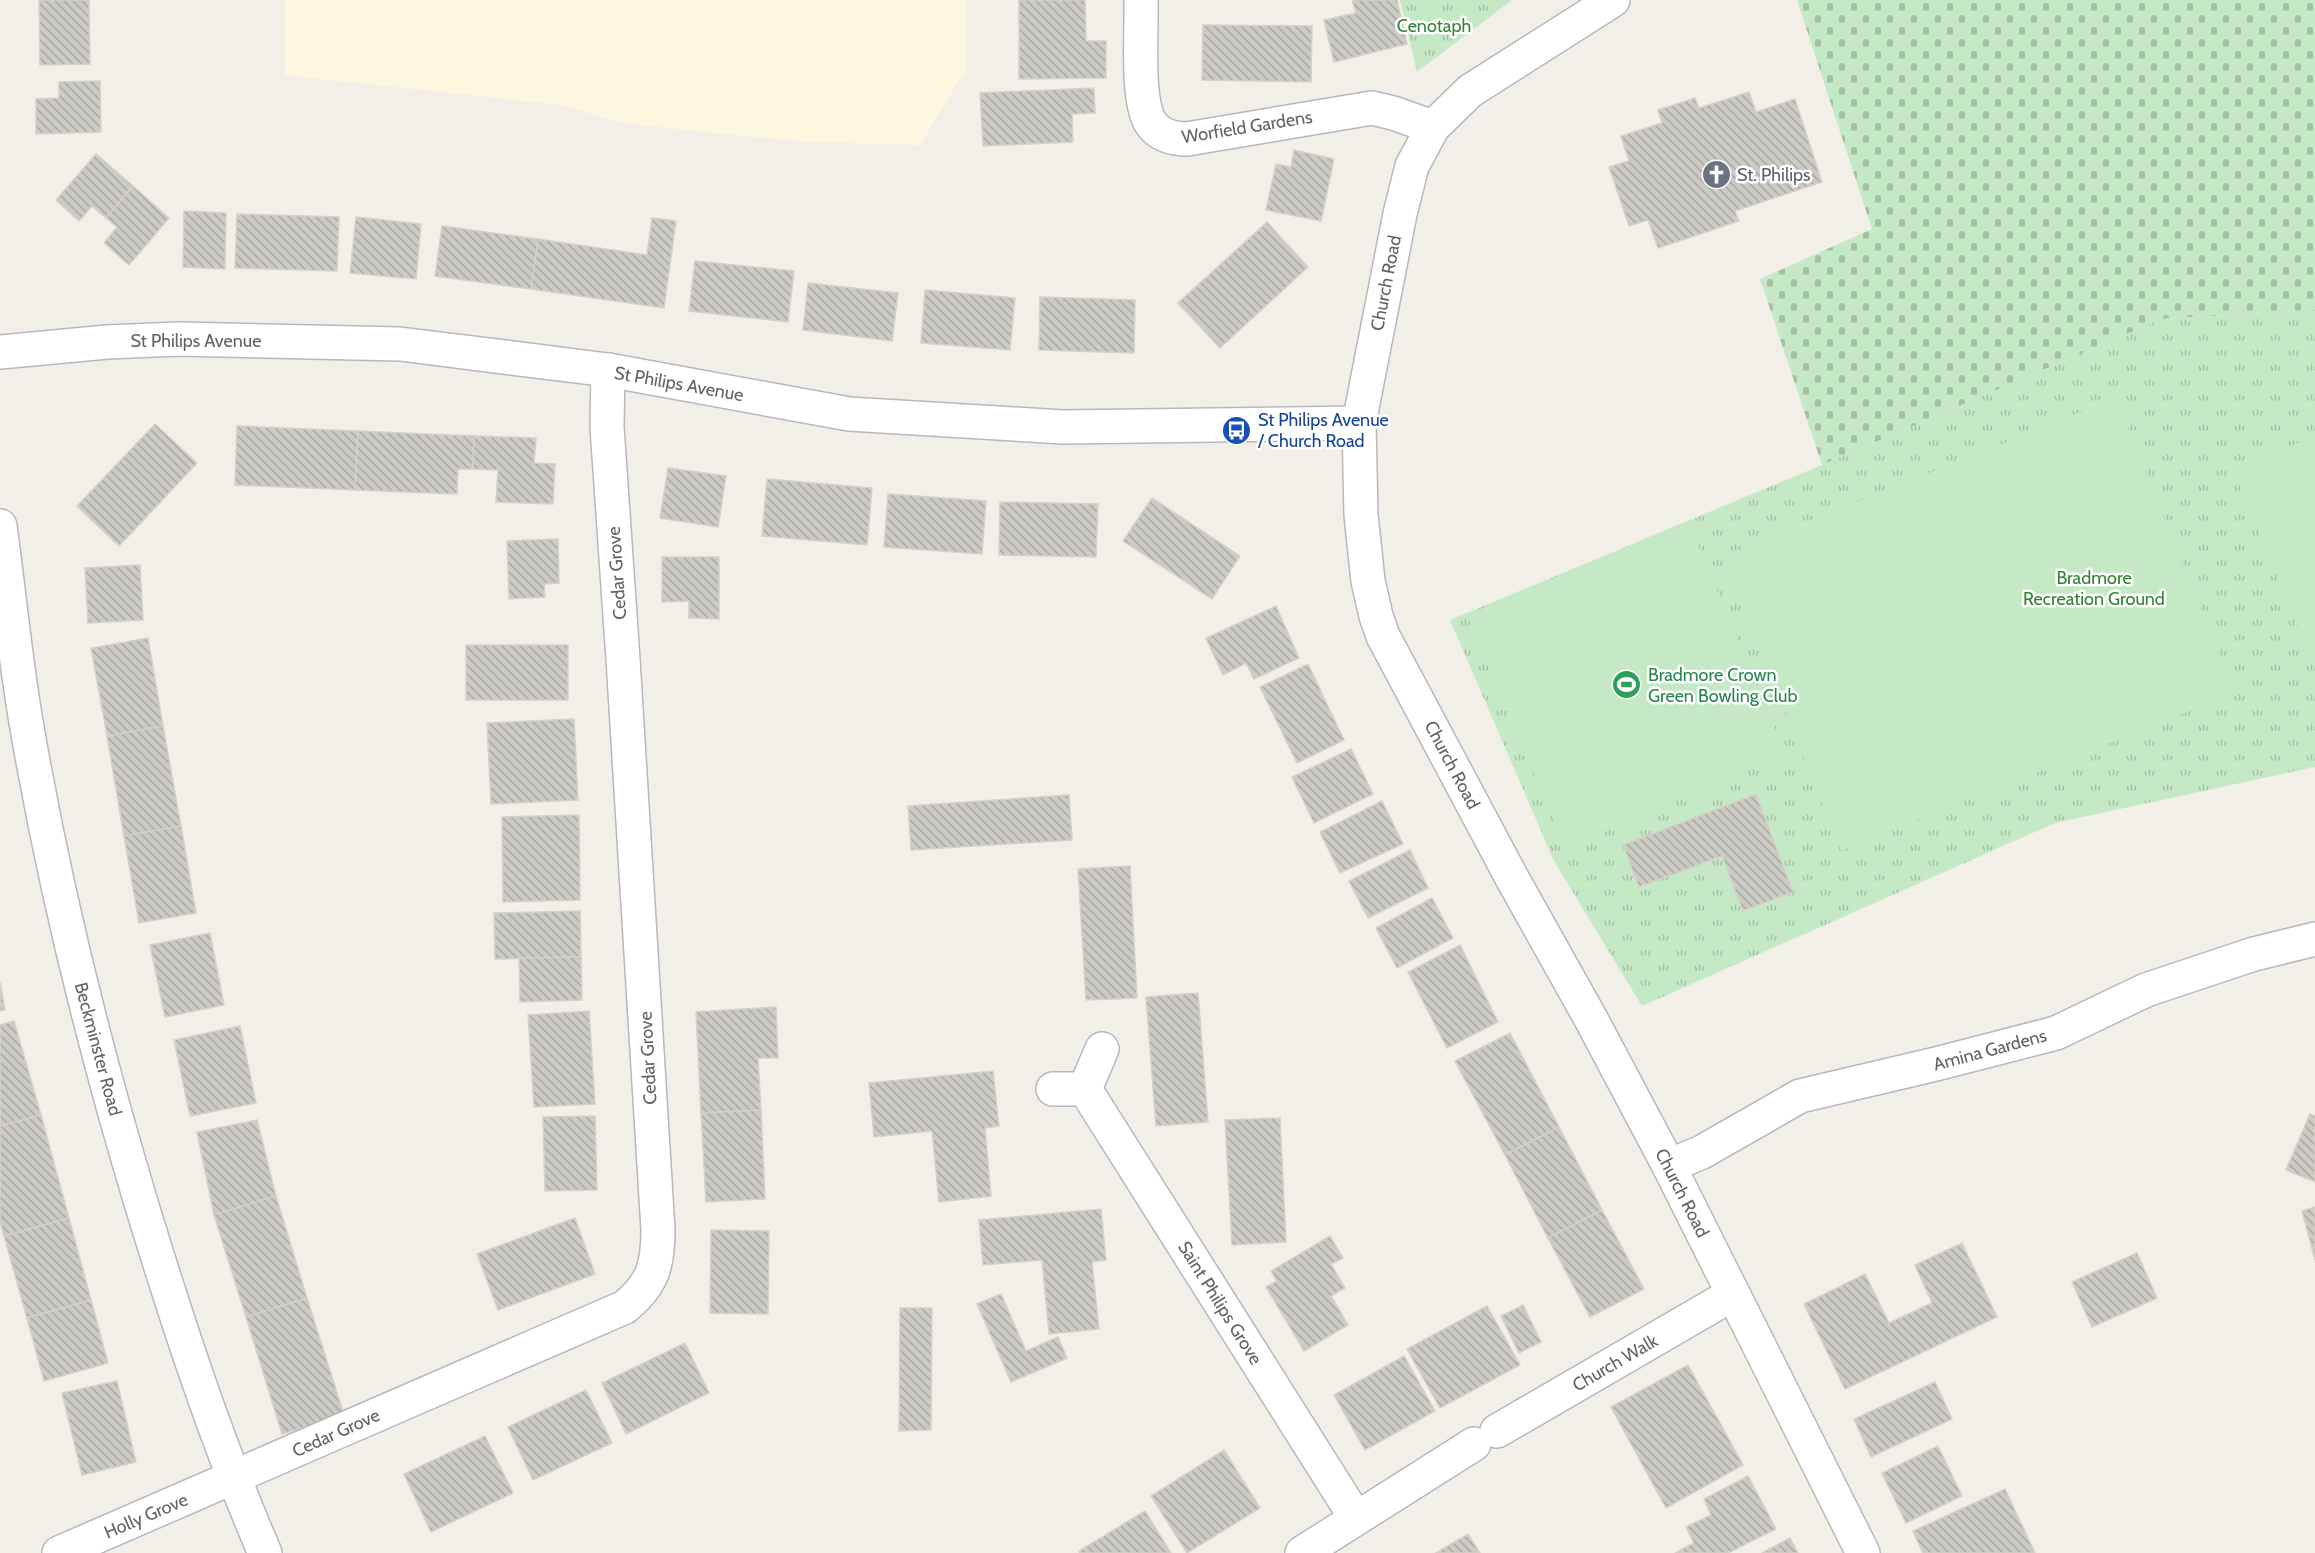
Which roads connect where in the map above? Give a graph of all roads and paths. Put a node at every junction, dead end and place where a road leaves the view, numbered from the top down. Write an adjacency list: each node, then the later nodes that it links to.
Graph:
1 (1141, 0): 3 (street, Worfield Gardens)
2 (1613, 0): 3 (street, Church Road)
3 (1433, 127): 6 (street, Church Road)
4 (0, 352): 5 (street, St Philips Avenue)
5 (608, 370): 6 (street, St Philips Avenue); 12 (street, Cedar Grove)
6 (1359, 423): 10 (street, Church Road)
7 (0, 526): 12 (street, Beckminster Road)
8 (2315, 939): 10 (street, Amina Gardens)
9 (1102, 1049): 13 (street, Saint Philips Grove)
10 (1669, 1166): 11 (street, Church Road)
11 (1733, 1294): 13 (street, Church Walk); 17 (street, Church Road)
12 (233, 1479): 14 (street, Holly Grove); 15 (street, Beckminster Road)
13 (1356, 1518): 16 (street, Church Walk)
14 (59, 1553)
15 (265, 1553)
16 (1302, 1553)
17 (1863, 1553)

